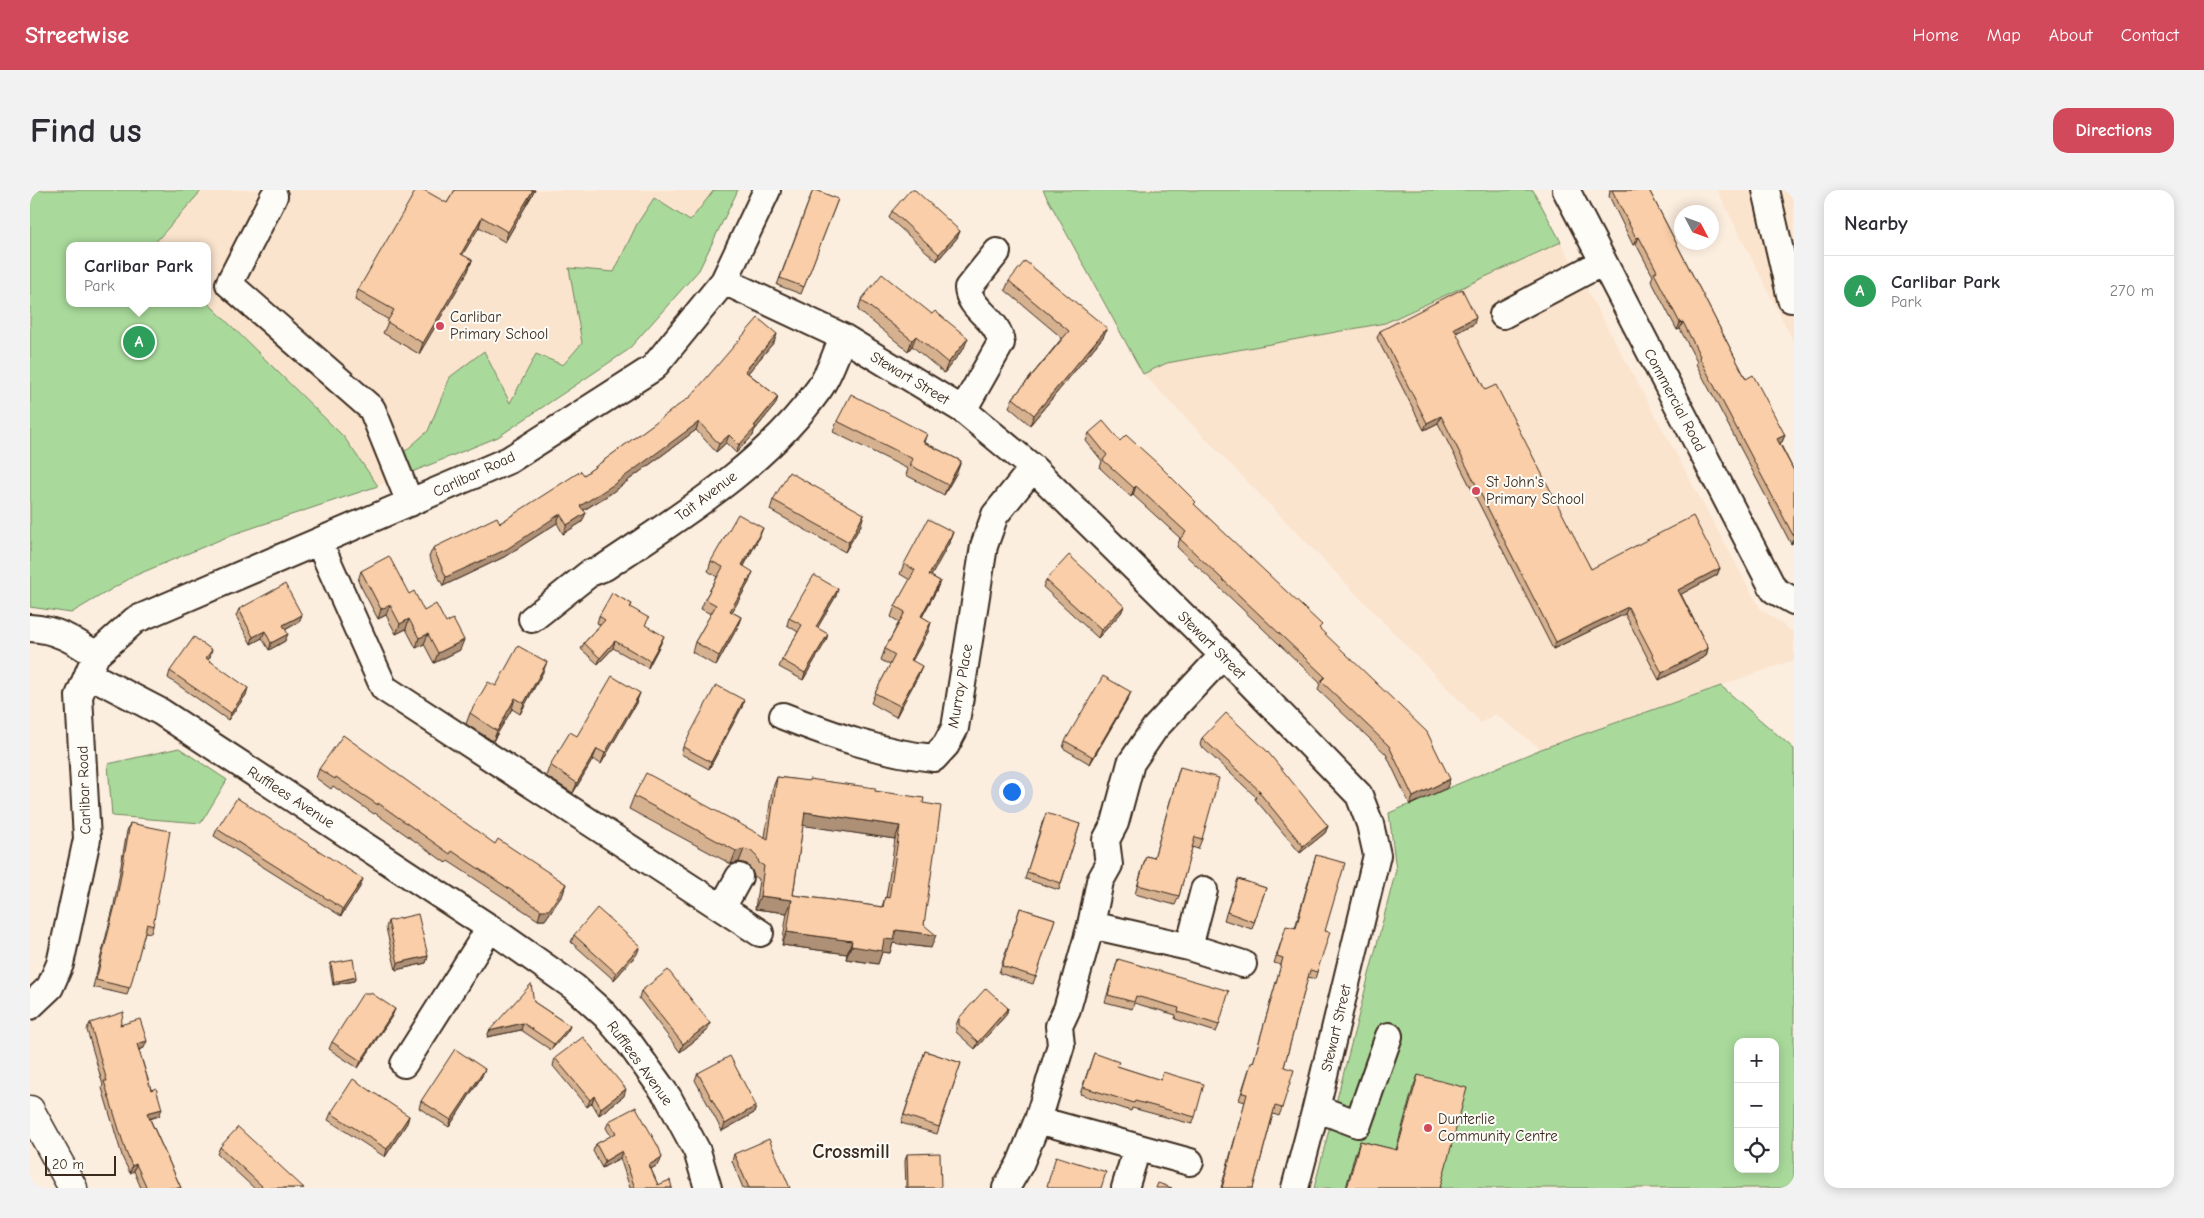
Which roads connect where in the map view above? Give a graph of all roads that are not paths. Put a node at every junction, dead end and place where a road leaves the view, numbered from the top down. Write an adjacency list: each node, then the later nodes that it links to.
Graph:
1 (767, 190): 7 (street, Carlibar Road)
2 (1566, 190): 6 (street, Commercial Road)
3 (1766, 190): 8 (street)
4 (274, 196): 13 (street)
5 (997, 252): 11 (street)
6 (1603, 262): 9 (street); 15 (street, Commercial Road)
7 (724, 281): 10 (street, Stewart Street); 13 (street, Carlibar Road)
8 (1792, 300)
9 (1503, 315)
10 (843, 337): 11 (street, Stewart Street); 16 (street, Tait Avenue)
11 (963, 410): 12 (street, Stewart Street)
12 (1033, 468): 18 (street, Stewart Street); 20 (street, Murray Place)
13 (410, 503): 14 (street, Carlibar Road)
14 (319, 542): 19 (street, Carlibar Road); 23 (street)
15 (1794, 601)
16 (532, 619)
17 (30, 628): 19 (street)
18 (1223, 655): 24 (street); 32 (street, Stewart Street)
19 (92, 665): 25 (street, Rufflees Avenue); 29 (street, Carlibar Road)
20 (783, 716)
21 (739, 877): 23 (street)
22 (1204, 890): 27 (street)
23 (722, 908): 26 (street)
24 (1091, 925): 27 (street); 34 (street)
25 (490, 928): 31 (street); 38 (street, Rufflees Avenue)
26 (760, 933)
27 (1189, 948): 28 (street)
28 (1243, 964)
29 (30, 1006)
30 (1390, 1036): 32 (street)
31 (404, 1064)
32 (1316, 1108): 41 (street, Stewart Street)
33 (30, 1110): 37 (main road)
34 (1038, 1120): 35 (street); 39 (street)
35 (1137, 1149): 36 (street); 40 (street)
36 (1190, 1162)
37 (73, 1188)
38 (708, 1188)
39 (1006, 1188)
40 (1125, 1188)
41 (1295, 1188)

